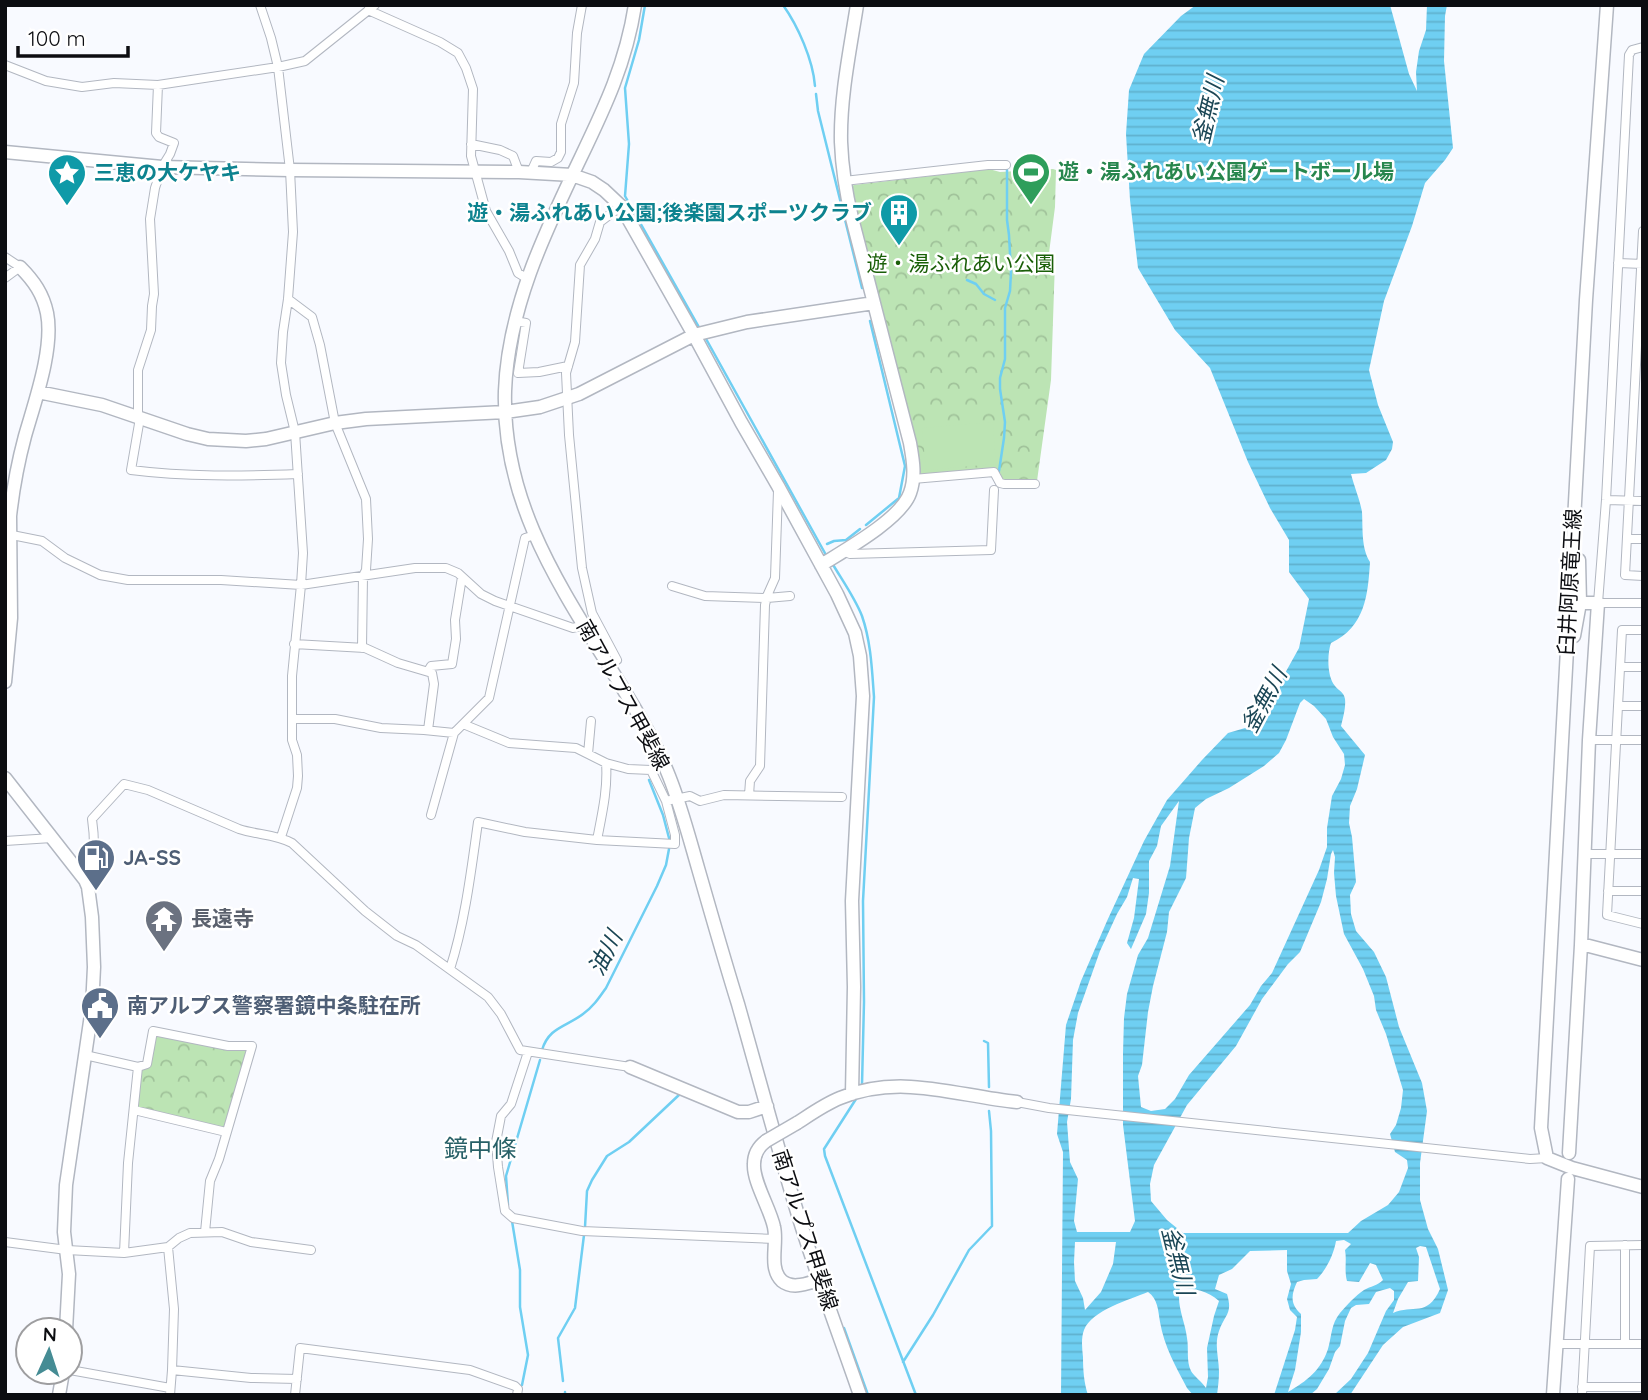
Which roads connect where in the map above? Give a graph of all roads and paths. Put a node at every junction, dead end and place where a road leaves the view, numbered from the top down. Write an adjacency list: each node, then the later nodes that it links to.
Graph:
1 (260, 5): 9 (street)
2 (582, 5): 17 (street)
3 (635, 5): 18 (street, 南アルプス甲斐線)
4 (857, 5): 19 (street)
5 (1606, 5): 48 (street, 臼井阿原竜王線)
6 (372, 8): 9 (street); 11 (street)
7 (1643, 47): 23 (street)
8 (5, 65): 10 (street)
9 (278, 67): 10 (street); 15 (street)
10 (158, 85): 14 (street)
11 (471, 144): 16 (street); 17 (street)
12 (5, 152): 14 (street)
13 (1006, 165): 19 (street)
14 (162, 167): 15 (street); 37 (street)
15 (290, 170): 16 (street); 28 (street)
16 (477, 172): 17 (street); 27 (street)
17 (525, 172): 18 (street)
18 (572, 175): 20 (street); 27 (street, 南アルプス甲斐線)
19 (845, 181): 29 (street)
20 (621, 206): 31 (street); 32 (street)
21 (1643, 231): 24 (street)
22 (5, 257): 25 (street)
23 (1618, 263): 24 (street); 45 (street)
24 (1642, 264): 33 (street)
25 (20, 267): 26 (street); 34 (street)
26 (5, 278)
27 (528, 279): 30 (street, 南アルプス甲斐線)
28 (288, 299): 38 (street); 39 (street)
29 (874, 303): 31 (street); 41 (street)
30 (515, 321): 32 (street); 36 (street, 南アルプス甲斐線)
31 (694, 334): 35 (street); 43 (street)
32 (568, 366): 35 (street)
33 (1639, 379): 46 (street)
34 (38, 392): 37 (street); 49 (street)
35 (567, 399): 36 (street); 71 (street)
36 (505, 411): 38 (street); 50 (street, 南アルプス甲斐線)
37 (139, 417): 39 (street); 40 (street)
38 (335, 423): 39 (street); 55 (street)
39 (295, 432): 40 (street)
40 (298, 474): 58 (street)
41 (913, 479): 42 (street); 53 (street)
42 (1035, 484)
43 (778, 486): 54 (street); 61 (street)
44 (994, 490): 53 (street)
45 (1606, 500): 46 (street); 63 (street)
46 (1629, 501): 47 (street); 51 (street)
47 (1643, 501)
48 (1574, 527): 62 (street); 74 (street, 臼井阿原竜王線)
49 (8, 534): 58 (street); 66 (street)
50 (535, 535): 65 (street); 67 (street, 南アルプス甲斐線)
51 (1627, 539): 52 (street); 56 (street)
52 (1643, 539)
53 (842, 551): 54 (street)
54 (821, 565): 112 (street)
55 (363, 576): 57 (street); 58 (street); 70 (street)
56 (1643, 576)
57 (462, 577): 65 (street); 75 (street)
58 (301, 585): 69 (street)
59 (672, 586): 61 (street)
60 (790, 596): 61 (street)
61 (767, 598): 90 (street)
62 (1580, 603): 63 (street); 74 (street)
63 (1598, 603): 64 (street); 84 (street)
64 (1643, 603)
65 (509, 607): 67 (street); 81 (street)
66 (8, 615): 76 (street)
67 (585, 625): 71 (street, 南アルプス甲斐線)
68 (1643, 630): 72 (street)
69 (294, 644): 70 (street); 79 (street)
70 (362, 648): 75 (street)
71 (608, 665): 92 (street, 南アルプス甲斐線)
72 (1620, 667): 73 (street); 77 (street)
73 (1643, 667)
74 (1566, 668): 118 (street, 臼井阿原竜王線)
75 (428, 671): 82 (street)
76 (5, 682)
77 (1618, 706): 78 (street); 85 (street)
78 (1643, 706)
79 (293, 719): 82 (street); 94 (street)
80 (591, 721): 87 (street)
81 (463, 724): 83 (street); 87 (street)
82 (428, 730): 83 (street)
83 (454, 733): 93 (street)
84 (1589, 740): 85 (street); 98 (street)
85 (1616, 740): 86 (street); 100 (street)
86 (1643, 740)
87 (589, 754): 88 (street)
88 (606, 763): 92 (street); 96 (street)
89 (5, 778): 95 (street)
90 (749, 794): 91 (street); 92 (street)
91 (842, 797)
92 (671, 800): 96 (street); 114 (street, 南アルプス甲斐線)
93 (431, 815)
94 (281, 837): 101 (street); 107 (street)
95 (52, 838): 97 (street); 101 (street)
96 (597, 840): 107 (street)
97 (5, 841)
98 (1585, 854): 100 (street); 105 (street)
99 (1643, 854): 100 (street)
100 (1610, 855): 102 (street)
101 (88, 887): 109 (street)
102 (1608, 891): 103 (street); 104 (street)
103 (1643, 891)
104 (1643, 924)
105 (1581, 945): 106 (street); 117 (street)
106 (1643, 960)
107 (450, 969): 108 (street)
108 (528, 1052): 111 (street); 122 (street)
109 (85, 1055): 110 (street); 127 (street)
110 (138, 1067): 115 (street); 116 (street)
111 (630, 1067): 114 (street)
112 (852, 1094): 113 (street); 122 (street, bridge)
113 (1017, 1102): 118 (street)
114 (767, 1106): 130 (street, 南アルプス甲斐線)
115 (134, 1110): 116 (street); 129 (street)
116 (226, 1132): 121 (street)
117 (1569, 1153)
118 (1547, 1158): 120 (street)
119 (1568, 1178): 132 (street)
120 (1643, 1187)
121 (205, 1232): 126 (street); 128 (street)
122 (775, 1239): 130 (street)
123 (5, 1242): 127 (street)
124 (1625, 1245): 125 (street); 133 (street); 134 (street)
125 (1643, 1245)
126 (168, 1247): 129 (street); 136 (street)
127 (66, 1250): 129 (street); 131 (street)
128 (312, 1250)
129 (124, 1253)
130 (819, 1280): 145 (street, 南アルプス甲斐線)
131 (67, 1316)
132 (1556, 1344): 133 (street); 146 (street)
133 (1584, 1344): 134 (street); 141 (street)
134 (1625, 1344): 135 (street)
135 (1643, 1344)
136 (172, 1370): 138 (street); 140 (street)
137 (84, 1373): 140 (street)
138 (297, 1379): 143 (street); 144 (street)
139 (1643, 1387): 142 (street)
140 (170, 1391)
141 (1582, 1391): 142 (street)
142 (1613, 1391)
143 (295, 1395)
144 (517, 1395)
145 (860, 1395)
146 (1553, 1395)

